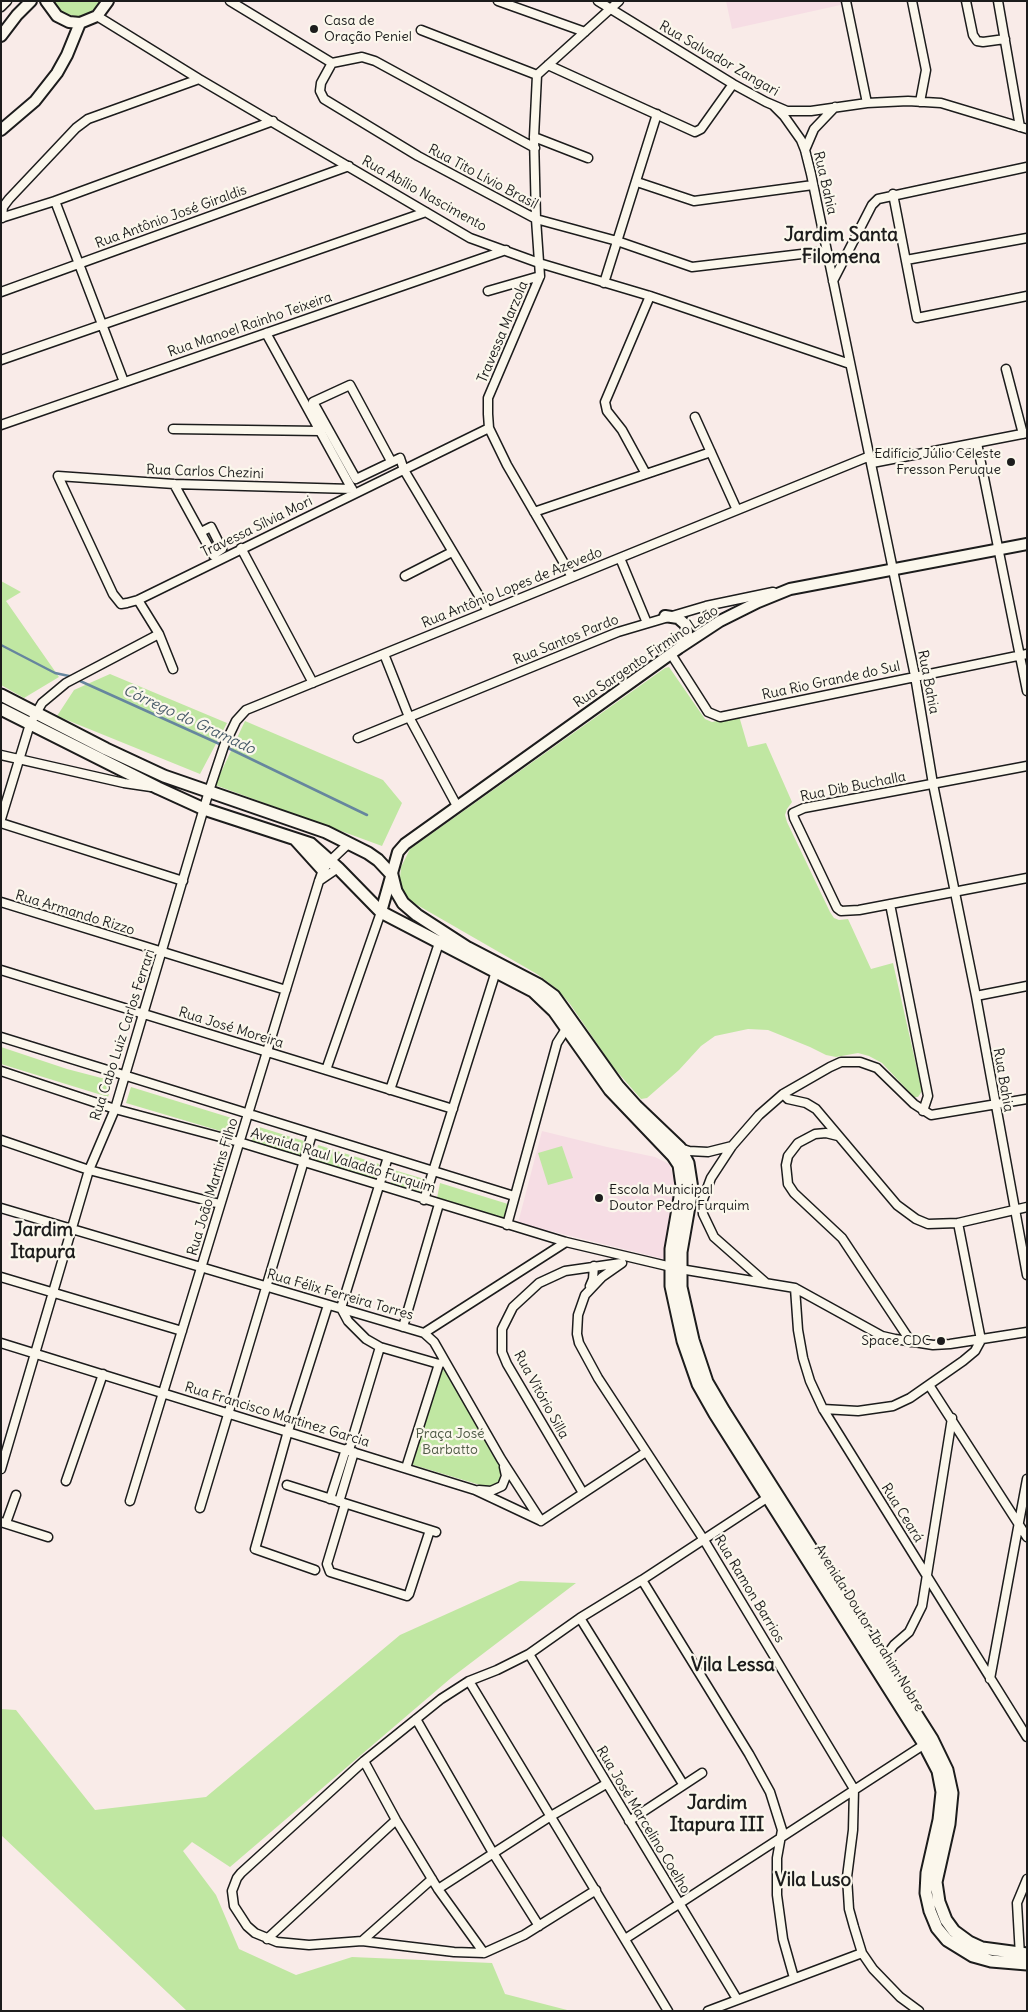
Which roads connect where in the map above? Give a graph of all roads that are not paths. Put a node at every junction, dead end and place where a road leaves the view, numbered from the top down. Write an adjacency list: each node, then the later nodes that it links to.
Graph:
1 (7, 1): 13 (street)
2 (31, 1): 19 (street)
3 (46, 1): 16 (street)
4 (108, 1): 15 (street)
5 (230, 1): 21 (street)
6 (498, 1): 18 (street)
7 (598, 1): 14 (street, Rua Salvador Zangari)
8 (619, 1): 14 (street)
9 (846, 1): 27 (street)
10 (912, 1): 26 (street)
11 (966, 1): 20 (street)
12 (998, 1): 20 (street)
13 (1, 7)
14 (611, 9): 18 (street); 25 (street, Rua Salvador Zangari)
15 (97, 16): 16 (street); 24 (street, Rua Abílio Nascimento)
16 (80, 23): 33 (street)
17 (421, 30): 23 (street)
18 (585, 32): 22 (street)
19 (1, 36)
20 (1004, 39): 32 (street)
21 (332, 63): 35 (street); 46 (street, Rua Tito Lívio Brasil)
22 (548, 65): 23 (street); 30 (street)
23 (537, 75): 34 (street, Travessa Marzola)
24 (199, 80): 31 (street, Rua Abílio Nascimento); 45 (street)
25 (733, 84): 28 (street, Rua Salvador Zangari); 30 (street)
26 (920, 102): 27 (street, Rua Salvador Zangari); 32 (street, Rua Salvador Zangari)
27 (867, 103): 29 (street, Rua Salvador Zangari)
28 (774, 106): 29 (street, Rua Salvador Zangari); 36 (street, Rua Bahia)
29 (836, 107): 36 (street)
30 (657, 114): 40 (street)
31 (273, 122): 38 (street, Rua Abílio Nascimento); 43 (street)
32 (1023, 128)
33 (1, 130)
34 (534, 137): 35 (street, Travessa Marzola); 37 (street)
35 (535, 148): 46 (street, Travessa Marzola)
36 (805, 150): 41 (street, Rua Bahia)
37 (588, 158)
38 (349, 166): 44 (street, Rua Abílio Nascimento); 53 (street, Rua Antônio José Giraldis)
39 (1027, 167): 42 (street)
40 (637, 182): 41 (street); 48 (street)
41 (813, 185): 50 (street, Rua Bahia)
42 (893, 194): 51 (street); 55 (street)
43 (55, 201): 45 (street); 53 (street)
44 (426, 212): 49 (street, Rua Abílio Nascimento); 61 (street)
45 (2, 218)
46 (536, 219): 48 (street, Rua Tito Lívio Brasil); 52 (street, Travessa Marzola)
47 (1027, 238): 51 (street)
48 (617, 241): 50 (street, Rua Tito Lívio Brasil); 56 (street)
49 (506, 250): 52 (street, Rua Abílio Nascimento); 62 (street, Rua Manoel Rainho Teixeira)
50 (827, 251): 55 (street, Rua Bahia)
51 (906, 260): 60 (street)
52 (539, 263): 54 (street, Travessa Marzola); 56 (street, Rua Abílio Nascimento)
53 (79, 264): 58 (street, Rua Antônio José Giraldis); 61 (street)
54 (540, 276): 57 (street); 69 (street, Travessa Marzola)
55 (833, 281): 64 (street, Rua Bahia)
56 (604, 283): 59 (street, Rua Abílio Nascimento)
57 (488, 291)
58 (1, 292)
59 (650, 296): 64 (street, Rua Abílio Nascimento); 78 (street)
60 (1027, 296)
61 (102, 325): 63 (street); 66 (street)
62 (266, 333): 66 (street, Rua Manoel Rainho Teixeira); 71 (street)
63 (1, 360)
64 (850, 364): 75 (street, Rua Bahia)
65 (1006, 369): 72 (street)
66 (124, 382): 68 (street, Rua Manoel Rainho Teixeira)
67 (695, 417): 74 (street)
68 (1, 425)
69 (489, 428): 77 (street, Travessa Sílvia Mori); 82 (street, Travessa Marzola)
70 (173, 429): 71 (street)
71 (320, 431): 80 (street)
72 (1025, 434): 73 (street, Rua Antônio Lopes de Azevedo)
73 (977, 443): 75 (street, Rua Antônio Lopes de Azevedo); 86 (street)
74 (711, 452): 78 (street); 81 (street)
75 (871, 460): 81 (street, Rua Antônio Lopes de Azevedo); 89 (street, Rua Bahia)
76 (391, 461): 76 (street); 77 (street)
77 (404, 470): 80 (street, Travessa Sílvia Mori); 87 (street)
78 (646, 474): 82 (street)
79 (174, 484): 80 (street, Rua Carlos Chezini); 83 (street); 94 (street, Rua Carlos Chezini)
80 (353, 491): 85 (street, Travessa Sílvia Mori)
81 (737, 510): 88 (street, Rua Antônio Lopes de Azevedo)
82 (534, 512): 91 (street, Travessa Marzola)
83 (201, 532)
84 (1027, 544): 86 (street, Rua Sargento Firmino Leão)
85 (241, 548): 93 (street, Travessa Sílvia Mori); 104 (street)
86 (999, 550): 89 (street, Rua Sargento Firmino Leão); 101 (street)
87 (452, 552): 90 (street); 95 (street)
88 (620, 558): 91 (street, Rua Antônio Lopes de Azevedo); 97 (street)
89 (892, 570): 92 (street, Rua Sargento Firmino Leão); 103 (street, Rua Bahia)
90 (405, 576)
91 (572, 577): 95 (street, Rua Antônio Lopes de Azevedo)
92 (790, 589): 96 (street, Rua Santos Pardo); 99 (street, Rua Sargento Firmino Leão)
93 (138, 600): 94 (street, Travessa Sílvia Mori); 98 (street)
94 (121, 604)
95 (488, 611): 100 (street, Rua Antônio Lopes de Azevedo)
96 (665, 616): 97 (street, Rua Santos Pardo); 99 (street)
97 (647, 623): 109 (street, Rua Santos Pardo)
98 (159, 634): 102 (street); 108 (street)
99 (675, 651): 103 (street, Rua Rio Grande do Sul); 119 (street, Rua Sargento Firmino Leão)
100 (384, 654): 104 (street, Rua Antônio Lopes de Azevedo); 109 (street)
101 (1023, 655): 103 (street, Rua Rio Grande do Sul); 105 (street)
102 (173, 669)
103 (915, 676): 116 (street, Rua Bahia)
104 (313, 682): 118 (street, Rua Antônio Lopes de Azevedo)
105 (1027, 691)
106 (1, 695): 108 (main road)
107 (1, 709): 110 (main road)
108 (36, 713): 110 (street); 115 (main road)
109 (409, 717): 111 (street, Rua Santos Pardo); 119 (street)
110 (30, 724): 113 (street); 117 (main road)
111 (358, 738)
112 (1, 755): 113 (street)
113 (20, 758): 117 (street); 121 (street)
114 (1027, 766): 116 (street, Rua Dib Buchalla)
115 (164, 776): 117 (main road); 118 (main road)
116 (933, 784): 128 (street, Rua Bahia); 130 (street, Rua Dib Buchalla)
117 (158, 788): 120 (main road)
118 (209, 791): 120 (street, Rua Antônio Lopes de Azevedo); 123 (main road)
119 (456, 806): 125 (street, Rua Sargento Firmino Leão)
120 (204, 809): 124 (main road); 127 (street, Rua Cabo Luiz Carlos Ferrari)
121 (1, 819)
122 (1, 823): 127 (street)
123 (348, 844): 124 (street); 125 (main road)
124 (328, 870): 131 (main road); 137 (street, Rua João Martins Filho)
125 (392, 875): 131 (street, Rua Sargento Firmino Leão); 132 (main road)
126 (1027, 878): 128 (street)
127 (183, 881): 133 (street, Rua Cabo Luiz Carlos Ferrari)
128 (955, 892): 130 (street); 138 (street, Rua Bahia)
129 (1, 902): 133 (street, Rua Armando Rizzo)
130 (890, 904): 152 (street)
131 (381, 912): 132 (main road); 143 (street)
132 (441, 937): 134 (main road); 146 (street)
133 (162, 953): 137 (street, Rua Armando Rizzo); 139 (street, Rua Cabo Luiz Carlos Ferrari)
134 (497, 967): 140 (main road); 151 (street); 159 (main road)
135 (1, 970): 139 (street, Rua José Moreira)
136 (1027, 986): 138 (street)
137 (286, 990): 142 (street, Rua João Martins Filho)
138 (976, 996): 149 (street, Rua Bahia)
139 (143, 1014): 142 (street, Rua José Moreira); 145 (street, Rua Cabo Luiz Carlos Ferrari)
140 (566, 1029): 159 (main road); 166 (street)
141 (1, 1037): 145 (street, Avenida Raul Valadão Furquim)
142 (267, 1052): 143 (street, Rua José Moreira); 153 (street, Rua João Martins Filho)
143 (326, 1070): 146 (street, Rua José Moreira)
144 (1, 1071): 150 (street, Avenida Raul Valadão Furquim)
145 (125, 1075): 150 (street, Rua Cabo Luiz Carlos Ferrari); 153 (street, Avenida Raul Valadão Furquim)
146 (390, 1090): 151 (street, Rua José Moreira)
147 (783, 1094): 152 (street); 155 (street); 158 (street)
148 (1027, 1099): 149 (street)
149 (995, 1105): 152 (street); 174 (street, Rua Bahia)
150 (115, 1109): 157 (street, Avenida Raul Valadão Furquim); 162 (street, Rua Cabo Luiz Carlos Ferrari)
151 (453, 1109): 163 (street)
152 (923, 1111)
153 (248, 1114): 154 (street, Avenida Raul Valadão Furquim); 157 (street, Rua João Martins Filho)
154 (312, 1134): 160 (street, Avenida Raul Valadão Furquim); 161 (street)
155 (838, 1136): 175 (street); 198 (street)
156 (1, 1140): 162 (street)
157 (239, 1142): 161 (street, Avenida Raul Valadão Furquim); 169 (street, Rua João Martins Filho)
158 (732, 1146): 159 (street); 168 (street)
159 (675, 1148): 164 (main road)
160 (388, 1157): 163 (street, Avenida Raul Valadão Furquim); 165 (street)
161 (304, 1162): 165 (street, Avenida Raul Valadão Furquim); 187 (street)
162 (89, 1170): 169 (street); 177 (street, Rua Cabo Luiz Carlos Ferrari)
163 (433, 1171): 166 (street, Avenida Raul Valadão Furquim); 167 (street)
164 (686, 1176): 171 (main road); 183 (main road)
165 (379, 1186): 167 (street, Avenida Raul Valadão Furquim); 192 (street)
166 (514, 1196): 176 (street)
167 (424, 1200): 170 (street, Avenida Raul Valadão Furquim)
168 (702, 1202): 171 (street); 186 (street)
169 (220, 1204): 182 (street, Rua João Martins Filho)
170 (439, 1204): 176 (street, Avenida Raul Valadão Furquim); 193 (street)
171 (689, 1205): 183 (main road)
172 (1027, 1207): 174 (street)
173 (1, 1208): 177 (street, Rua Félix Ferreira Torres)
174 (1016, 1209): 175 (street); 184 (street, Rua Bahia)
175 (958, 1223): 197 (street)
176 (507, 1225): 178 (street, Avenida Raul Valadão Furquim)
177 (71, 1229): 182 (street, Rua Félix Ferreira Torres); 189 (street, Rua Cabo Luiz Carlos Ferrari)
178 (566, 1242): 179 (street, Avenida Raul Valadão Furquim); 196 (street, Rua Félix Ferreira Torres)
179 (638, 1260): 180 (street, Rua Ramon Barrios); 183 (street, Avenida Raul Valadão Furquim)
180 (622, 1263): 181 (street, Rua Vitório Silla); 190 (street, Rua Ramon Barrios)
181 (594, 1266): 190 (street); 219 (street, Rua Vitório Silla)
182 (201, 1267): 187 (street, Rua Félix Ferreira Torres); 194 (street, Rua João Martins Filho)
183 (675, 1268): 186 (street, Avenida Raul Valadão Furquim); 221 (main road, Avenida Doutor Ibrahim Nobre)
184 (1027, 1275)
185 (1, 1277): 189 (street)
186 (766, 1282): 188 (street, Avenida Raul Valadão Furquim)
187 (266, 1286): 191 (street, Rua Félix Ferreira Torres); 207 (street)
188 (795, 1288): 198 (street, Avenida Raul Valadão Furquim); 206 (street, Rua Ceará)
189 (52, 1293): 194 (street); 201 (street, Rua Cabo Luiz Carlos Ferrari)
190 (586, 1295): 211 (street, Rua Ramon Barrios)
191 (328, 1305): 192 (street, Rua Félix Ferreira Torres); 209 (street)
192 (341, 1308): 193 (street, Rua Félix Ferreira Torres); 200 (street)
193 (403, 1327): 196 (street, Rua Félix Ferreira Torres)
194 (182, 1331): 205 (street, Rua João Martins Filho)
195 (1027, 1332): 197 (street, Avenida Raul Valadão Furquim)
196 (424, 1333): 202 (street)
197 (981, 1340): 198 (street, Avenida Raul Valadão Furquim); 204 (street)
198 (911, 1342)
199 (1, 1343): 201 (street, Rua Francisco Martinez Garcia)
200 (380, 1347): 202 (street); 210 (street)
201 (34, 1354): 203 (street, Rua Francisco Martinez Garcia); 213 (street, Rua Cabo Luiz Carlos Ferrari)
202 (442, 1363): 212 (street); 214 (street)
203 (103, 1374): 205 (street, Rua Francisco Martinez Garcia); 216 (street)
204 (929, 1385): 206 (street); 208 (street)
205 (163, 1393): 207 (street, Rua Francisco Martinez Garcia); 223 (street, Rua João Martins Filho)
206 (822, 1409): 233 (street, Rua Ceará)
207 (228, 1413): 209 (street, Rua Francisco Martinez Garcia); 225 (street)
208 (952, 1418): 228 (street); 233 (street)
209 (288, 1432): 210 (street, Rua Francisco Martinez Garcia); 232 (street)
210 (350, 1451): 214 (street, Rua Francisco Martinez Garcia); 222 (street); 224 (street)
211 (646, 1452): 219 (street); 231 (street, Rua Ramon Barrios)
212 (501, 1459): 218 (street); 226 (street)
213 (1, 1468)
214 (406, 1468): 218 (street, Rua Francisco Martinez Garcia)
215 (1027, 1479): 228 (street)
216 (66, 1481)
217 (287, 1485): 222 (street)
218 (475, 1490): 226 (street, Rua Francisco Martinez Garcia)
219 (583, 1493): 226 (street)
220 (16, 1495): 227 (street)
221 (772, 1495): 231 (street); 237 (main road, Avenida Doutor Ibrahim Nobre)
222 (330, 1499): 224 (street)
223 (130, 1500)
224 (342, 1503): 224 (street)
225 (200, 1508)
226 (541, 1521)
227 (3, 1522): 229 (street)
228 (1018, 1524): 230 (street); 238 (street)
229 (48, 1537)
230 (1027, 1537)
231 (704, 1540): 234 (street); 247 (street, Rua Ramon Barrios)
232 (315, 1570)
233 (926, 1575): 237 (street); 238 (street, Rua Ceará)
234 (642, 1580): 235 (street); 251 (street)
235 (580, 1618): 236 (street); 246 (street)
236 (529, 1654): 239 (street); 245 (street, Rua José Marcelino Coelho)
237 (879, 1665): 242 (main road, Avenida Doutor Ibrahim Nobre)
238 (990, 1679): 241 (street, Rua Ceará)
239 (469, 1681): 240 (street); 248 (street)
240 (416, 1719): 243 (street); 252 (street)
241 (1027, 1737)
242 (928, 1742): 247 (street); 264 (main road, Avenida Doutor Ibrahim Nobre)
243 (364, 1761): 249 (street); 259 (street)
244 (702, 1773): 246 (street)
245 (606, 1784): 248 (street); 250 (street, Rua José Marcelino Coelho)
246 (683, 1784): 250 (street)
247 (854, 1789): 251 (street); 263 (street)
248 (550, 1816): 252 (street); 256 (street)
249 (396, 1820): 253 (street); 259 (street)
250 (630, 1821): 257 (street, Rua José Marcelino Coelho)
251 (782, 1835): 257 (street); 265 (street)
252 (493, 1853): 255 (street); 258 (street)
253 (432, 1879): 255 (street); 261 (street)
254 (1027, 1879): 264 (street)
255 (438, 1889): 262 (street)
256 (596, 1890): 258 (street); 260 (street)
257 (679, 1904): 260 (street); 266 (street, Rua José Marcelino Coelho)
258 (539, 1926): 262 (street)
259 (267, 1939): 261 (street)
260 (625, 1939): 267 (street)
261 (362, 1941): 262 (street)
262 (484, 1952)
263 (862, 1953): 265 (street); 269 (street)
264 (1023, 1958)
265 (794, 1978): 266 (street)
266 (737, 1999): 268 (street)
267 (668, 2011)
268 (708, 2011)
269 (919, 2011)

